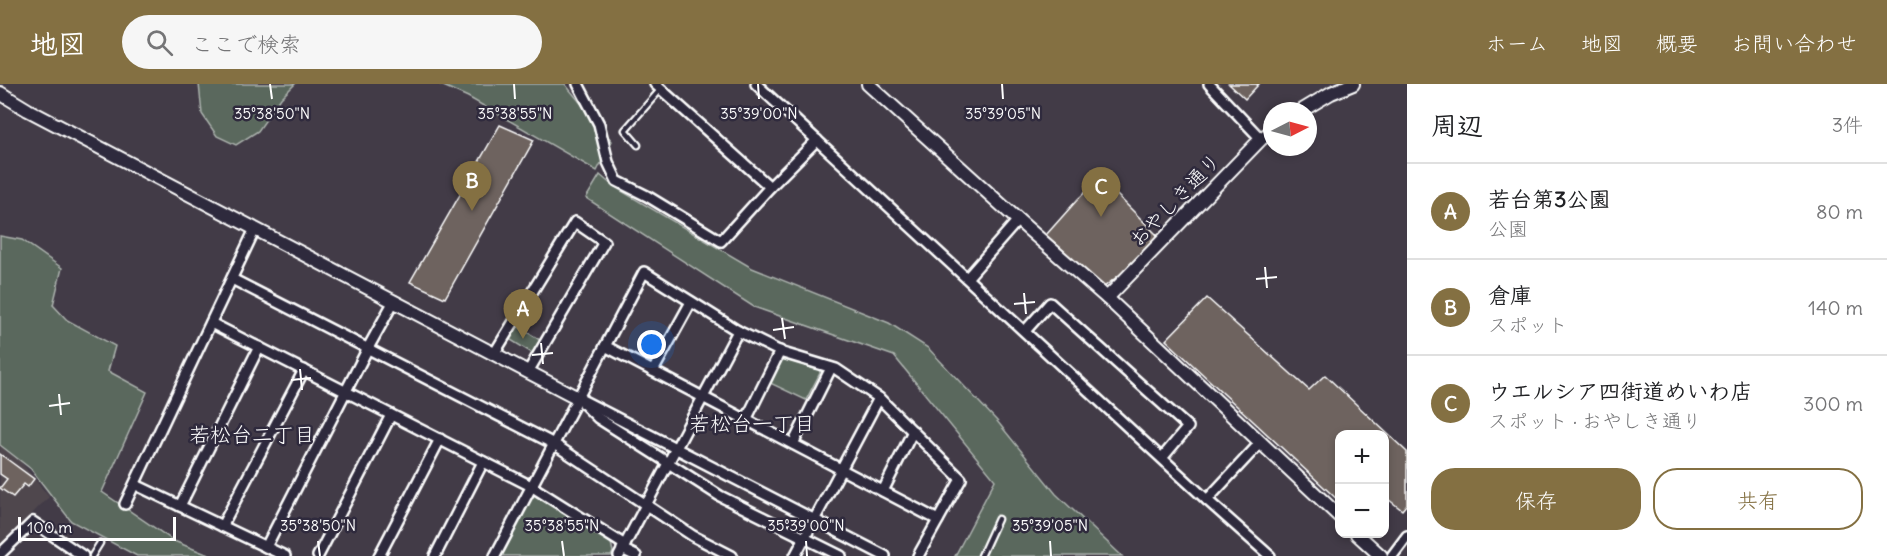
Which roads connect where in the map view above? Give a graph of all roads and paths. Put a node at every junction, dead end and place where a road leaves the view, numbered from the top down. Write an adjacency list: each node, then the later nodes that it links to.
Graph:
1 (578, 84): 13 (street)
2 (868, 84): 14 (street)
3 (1209, 84): 9 (street)
4 (1353, 84): 8 (street)
5 (759, 85): 11 (street)
6 (658, 87): 12 (lane); 13 (street)
7 (0, 93): 15 (street)
8 (1316, 102)
9 (1263, 131)
10 (1263, 139): 18 (street, おやしき通り)
11 (817, 140): 13 (street); 16 (street)
12 (638, 145)
13 (770, 187)
14 (1018, 220): 16 (street); 18 (street)
15 (255, 229): 17 (street); 19 (street)
16 (968, 277): 23 (street)
17 (232, 279): 21 (street); 26 (street)
18 (1107, 298): 41 (street)
19 (394, 302): 26 (street); 28 (street)
20 (691, 302): 22 (street); 24 (street); 31 (street)
21 (211, 323): 25 (street); 49 (street)
22 (738, 331): 27 (street); 35 (street)
23 (1025, 331): 45 (street); 45 (street)
24 (605, 346): 31 (street); 34 (street)
25 (259, 347): 30 (street); 55 (street)
26 (368, 348): 33 (street); 42 (street)
27 (780, 351): 29 (street); 38 (street)
28 (494, 354): 32 (street); 32 (street)
29 (831, 368): 36 (street); 43 (street)
30 (304, 370): 33 (street); 60 (street)
31 (653, 371): 35 (street)
32 (528, 372): 34 (street)
33 (345, 391): 37 (street); 65 (street)
34 (578, 398): 42 (street); 44 (street); 47 (street)
35 (702, 398): 38 (street); 44 (street)
36 (879, 398): 39 (street); 48 (street)
37 (391, 415): 40 (street); 71 (street)
38 (746, 420): 43 (street)
39 (913, 431): 51 (street); 59 (street)
40 (440, 439): 46 (street); 72 (street)
41 (1260, 443): 52 (street); 56 (street)
42 (554, 444): 50 (street); 54 (street)
43 (793, 444): 48 (street)
44 (676, 447): 47 (street); 57 (street)
45 (1162, 458): 52 (street)
46 (483, 462): 50 (street); 73 (street)
47 (668, 462): 54 (street); 62 (street)
48 (841, 469): 51 (street); 57 (street)
49 (136, 485): 53 (street); 55 (street)
50 (531, 486): 66 (street); 74 (street)
51 (884, 491): 59 (street)
52 (1207, 500): 82 (street)
53 (125, 504)
54 (646, 504): 66 (street); 76 (street)
55 (180, 506): 60 (street)
56 (1335, 512)
57 (814, 519): 62 (street); 79 (street)
58 (998, 519): 81 (lane)
59 (938, 520): 80 (street)
60 (222, 526): 65 (street)
61 (1407, 536): 84 (street)
62 (805, 537): 77 (street); 78 (street)
63 (1361, 538): 83 (street)
64 (100, 543): 69 (lane)
65 (266, 547): 70 (street)
66 (622, 550): 75 (street)
67 (0, 554): 68 (street)
68 (84, 556)
69 (92, 556)
70 (285, 556)
71 (318, 556)
72 (379, 556)
73 (435, 556)
74 (495, 556)
75 (636, 556)
76 (732, 556)
77 (795, 556)
78 (841, 556)
79 (885, 556)
80 (918, 556)
81 (981, 556)
82 (1270, 556)
83 (1381, 556)
84 (1392, 556)

